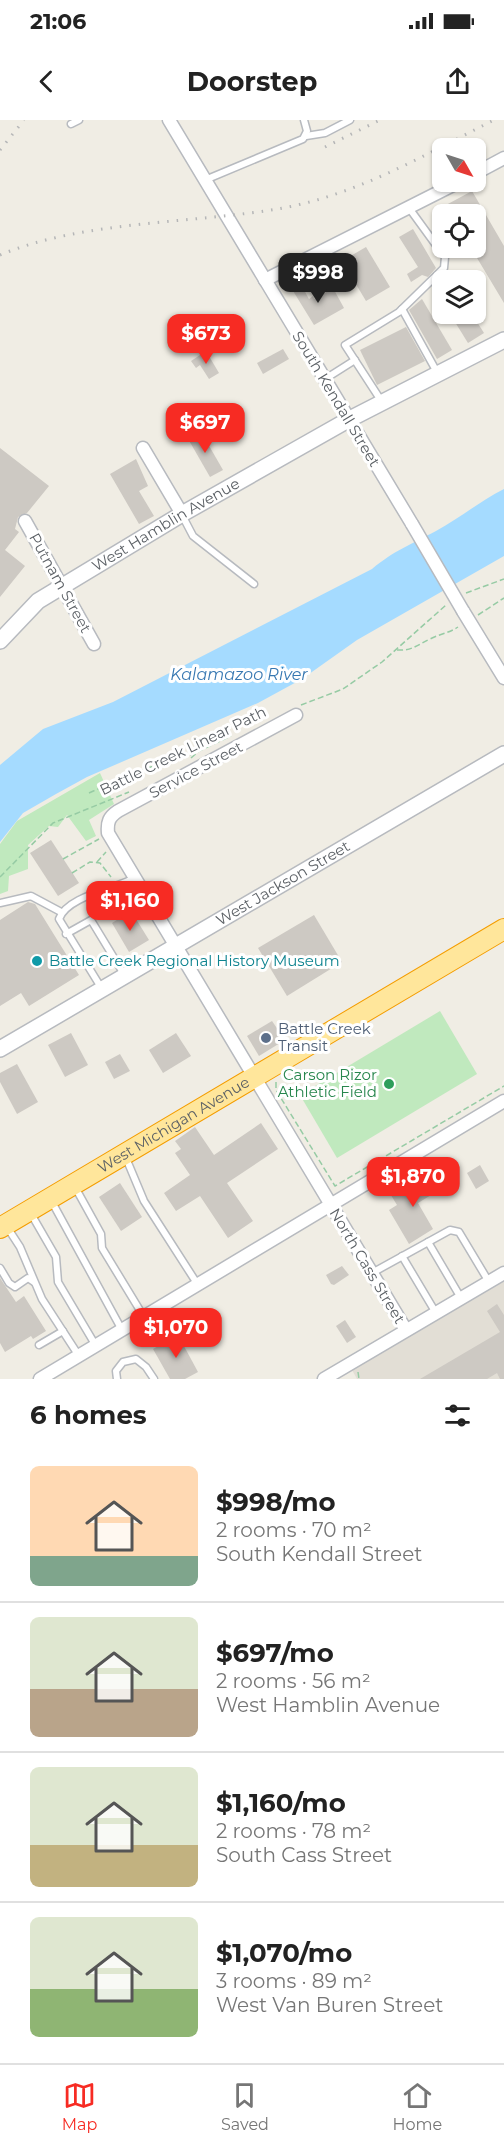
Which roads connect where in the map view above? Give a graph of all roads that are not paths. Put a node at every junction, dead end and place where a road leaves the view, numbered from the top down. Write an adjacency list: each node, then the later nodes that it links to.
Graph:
1 (79, 120): 5 (lane)
2 (169, 120): 9 (street, South Kendall Street)
3 (304, 120): 6 (lane)
4 (350, 120): 6 (lane)
5 (71, 124)
6 (306, 136): 9 (lane)
7 (504, 158): 8 (street)
8 (486, 168)
9 (205, 180): 12 (street, South Kendall Street)
10 (439, 192): 11 (street)
11 (409, 207): 12 (street); 13 (lane)
12 (264, 279): 17 (street, South Kendall Street)
13 (402, 309): 15 (lane); 16 (lane)
14 (504, 340): 16 (street, West Hamblin Avenue)
15 (355, 360): 17 (lane); 18 (lane)
16 (438, 374): 18 (street, West Hamblin Avenue)
17 (324, 380): 19 (street, South Kendall Street)
18 (382, 402): 19 (street, West Hamblin Avenue)
19 (348, 420): 21 (street, West Hamblin Avenue); 27 (street, South Kendall Street, bridge)
20 (143, 448): 21 (street)
21 (182, 514): 23 (lane); 24 (street, West Hamblin Avenue)
22 (26, 521): 24 (street, Putnam Street)
23 (254, 584)
24 (63, 587): 25 (street, West Hamblin Avenue); 26 (street, Putnam Street)
25 (0, 641)
26 (94, 644)
27 (504, 678)
28 (297, 711): 30 (street, Service Street)
29 (504, 754): 36 (street, West Jackson Street)
30 (109, 833): 31 (street, North Cass Street)
31 (136, 878): 33 (lane); 36 (street, North Cass Street)
32 (0, 903): 33 (lane)
33 (61, 912): 35 (lane)
34 (504, 929): 40 (highway, West Michigan Avenue)
35 (66, 934): 37 (lane); 38 (lane)
36 (177, 946): 37 (street, West Jackson Street); 40 (street, North Cass Street)
37 (125, 976): 38 (street, West Jackson Street)
38 (102, 990): 39 (street, West Jackson Street)
39 (0, 1049)
40 (255, 1078): 42 (highway, West Michigan Avenue); 45 (street, North Cass Street)
41 (504, 1101): 45 (street)
42 (124, 1155): 43 (highway, West Michigan Avenue); 55 (lane)
43 (74, 1185): 44 (highway, West Michigan Avenue); 58 (lane)
44 (50, 1199): 46 (highway, West Michigan Avenue); 60 (lane)
45 (331, 1206): 51 (street, North Cass Street); 55 (street)
46 (30, 1211): 47 (highway, West Michigan Avenue); 63 (lane)
47 (6, 1230): 53 (lane)
48 (428, 1242): 49 (lane); 54 (lane); 56 (lane)
49 (402, 1256): 51 (lane); 57 (lane)
50 (0, 1268): 53 (lane)
51 (372, 1273): 61 (street, North Cass Street)
52 (504, 1273): 54 (street)
53 (34, 1280): 59 (lane)
54 (489, 1282): 56 (street)
55 (198, 1285): 58 (street)
56 (461, 1298): 57 (street)
57 (436, 1313): 61 (street)
58 (144, 1317): 60 (street)
59 (63, 1330): 62 (lane); 64 (lane)
60 (122, 1330): 63 (street)
61 (406, 1330): 68 (street)
62 (39, 1345)
63 (96, 1346): 64 (street)
64 (79, 1357): 65 (street)
65 (40, 1379)
66 (117, 1379): 67 (lane)
67 (154, 1379)
68 (324, 1379)

